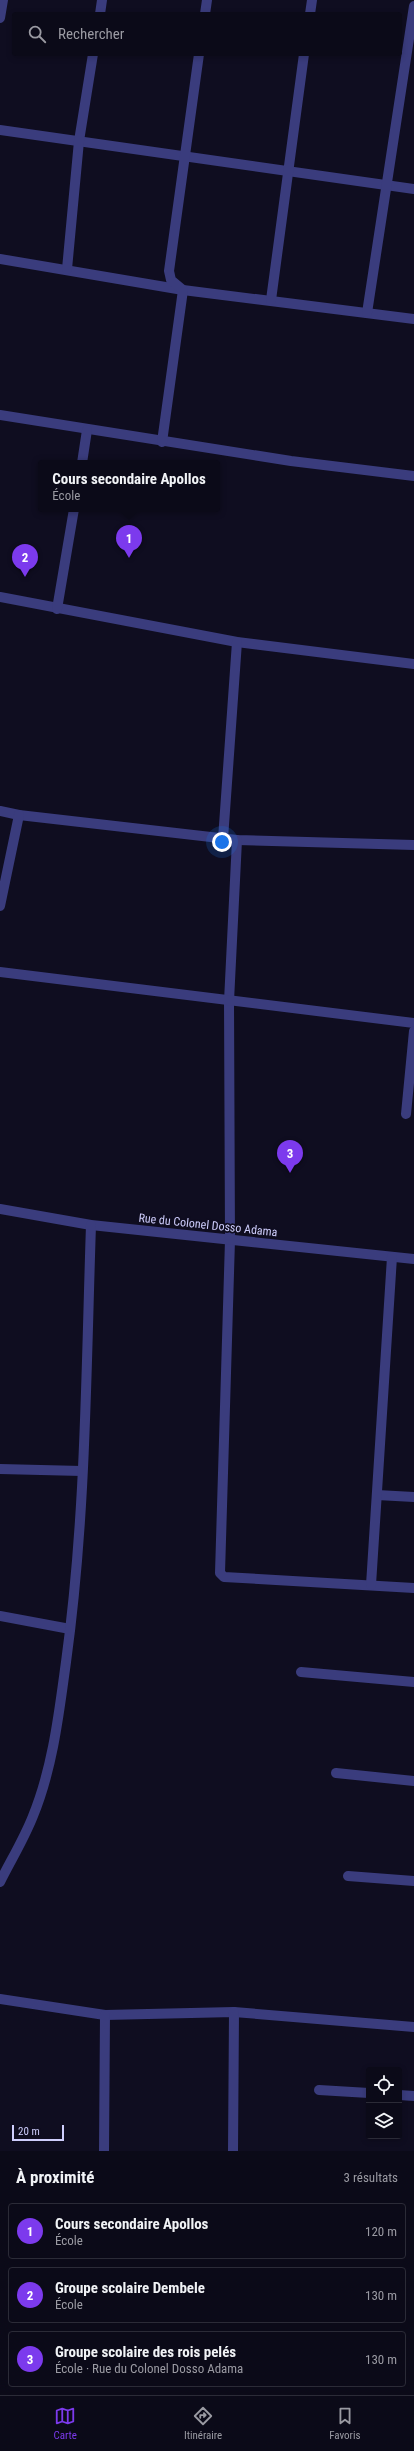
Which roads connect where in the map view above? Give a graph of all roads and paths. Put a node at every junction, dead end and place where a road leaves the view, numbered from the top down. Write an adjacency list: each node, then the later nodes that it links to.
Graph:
1 (3, 0): 9 (street)
2 (102, 0): 6 (street)
3 (207, 0): 7 (street)
4 (312, 0): 8 (street)
5 (414, 6): 17 (street)
6 (100, 12)
7 (205, 12)
8 (310, 12)
9 (0, 18)
10 (94, 56): 14 (street)
11 (199, 56): 15 (street)
12 (304, 56): 16 (street)
13 (0, 130): 14 (street)
14 (79, 141): 15 (street); 20 (street)
15 (184, 156): 16 (street); 21 (street)
16 (288, 170): 17 (street); 22 (street)
17 (386, 184): 18 (street); 23 (street)
18 (414, 189)
19 (0, 259): 20 (street)
20 (67, 269): 21 (street)
21 (183, 290): 22 (street); 27 (street)
22 (271, 300): 23 (street)
23 (367, 313): 24 (street)
24 (414, 319)
25 (0, 415): 26 (street)
26 (87, 430): 27 (street); 28 (street)
27 (162, 442): 29 (street)
28 (82, 460)
29 (414, 476)
30 (74, 512): 32 (street)
31 (0, 597): 32 (street)
32 (58, 609): 33 (street)
33 (237, 642): 34 (street); 37 (street)
34 (414, 664)
35 (0, 811): 36 (street)
36 (19, 815): 37 (street); 40 (street)
37 (223, 839): 38 (street)
38 (237, 840): 39 (street); 42 (street)
39 (414, 845)
40 (0, 906)
41 (0, 972): 42 (street)
42 (229, 1001): 43 (street); 48 (street)
43 (414, 1023)
44 (414, 1031): 45 (street)
45 (406, 1114)
46 (0, 1209): 47 (street, Rue du Colonel Dosso Adama)
47 (91, 1225): 48 (street, Rue du Colonel Dosso Adama); 52 (street)
48 (230, 1240): 49 (street, Rue du Colonel Dosso Adama); 55 (street)
49 (392, 1257): 50 (street, Rue du Colonel Dosso Adama); 53 (street)
50 (414, 1259)
51 (0, 1469): 52 (street)
52 (82, 1471): 58 (street)
53 (377, 1495): 54 (street); 55 (street)
54 (414, 1498)
55 (371, 1585): 56 (street)
56 (414, 1588)
57 (0, 1616): 58 (street)
58 (70, 1629): 64 (street)
59 (301, 1672): 60 (street)
60 (414, 1682)
61 (336, 1773): 62 (street)
62 (414, 1781)
63 (348, 1876): 65 (street)
64 (0, 1882)
65 (414, 1882)
66 (0, 1999): 68 (street)
67 (234, 2012): 68 (street); 69 (street); 75 (street)
68 (105, 2015): 74 (street)
69 (414, 2027)
70 (319, 2090): 71 (street)
71 (366, 2093)
72 (402, 2095): 73 (street)
73 (414, 2096)
74 (104, 2151)
75 (233, 2151)

